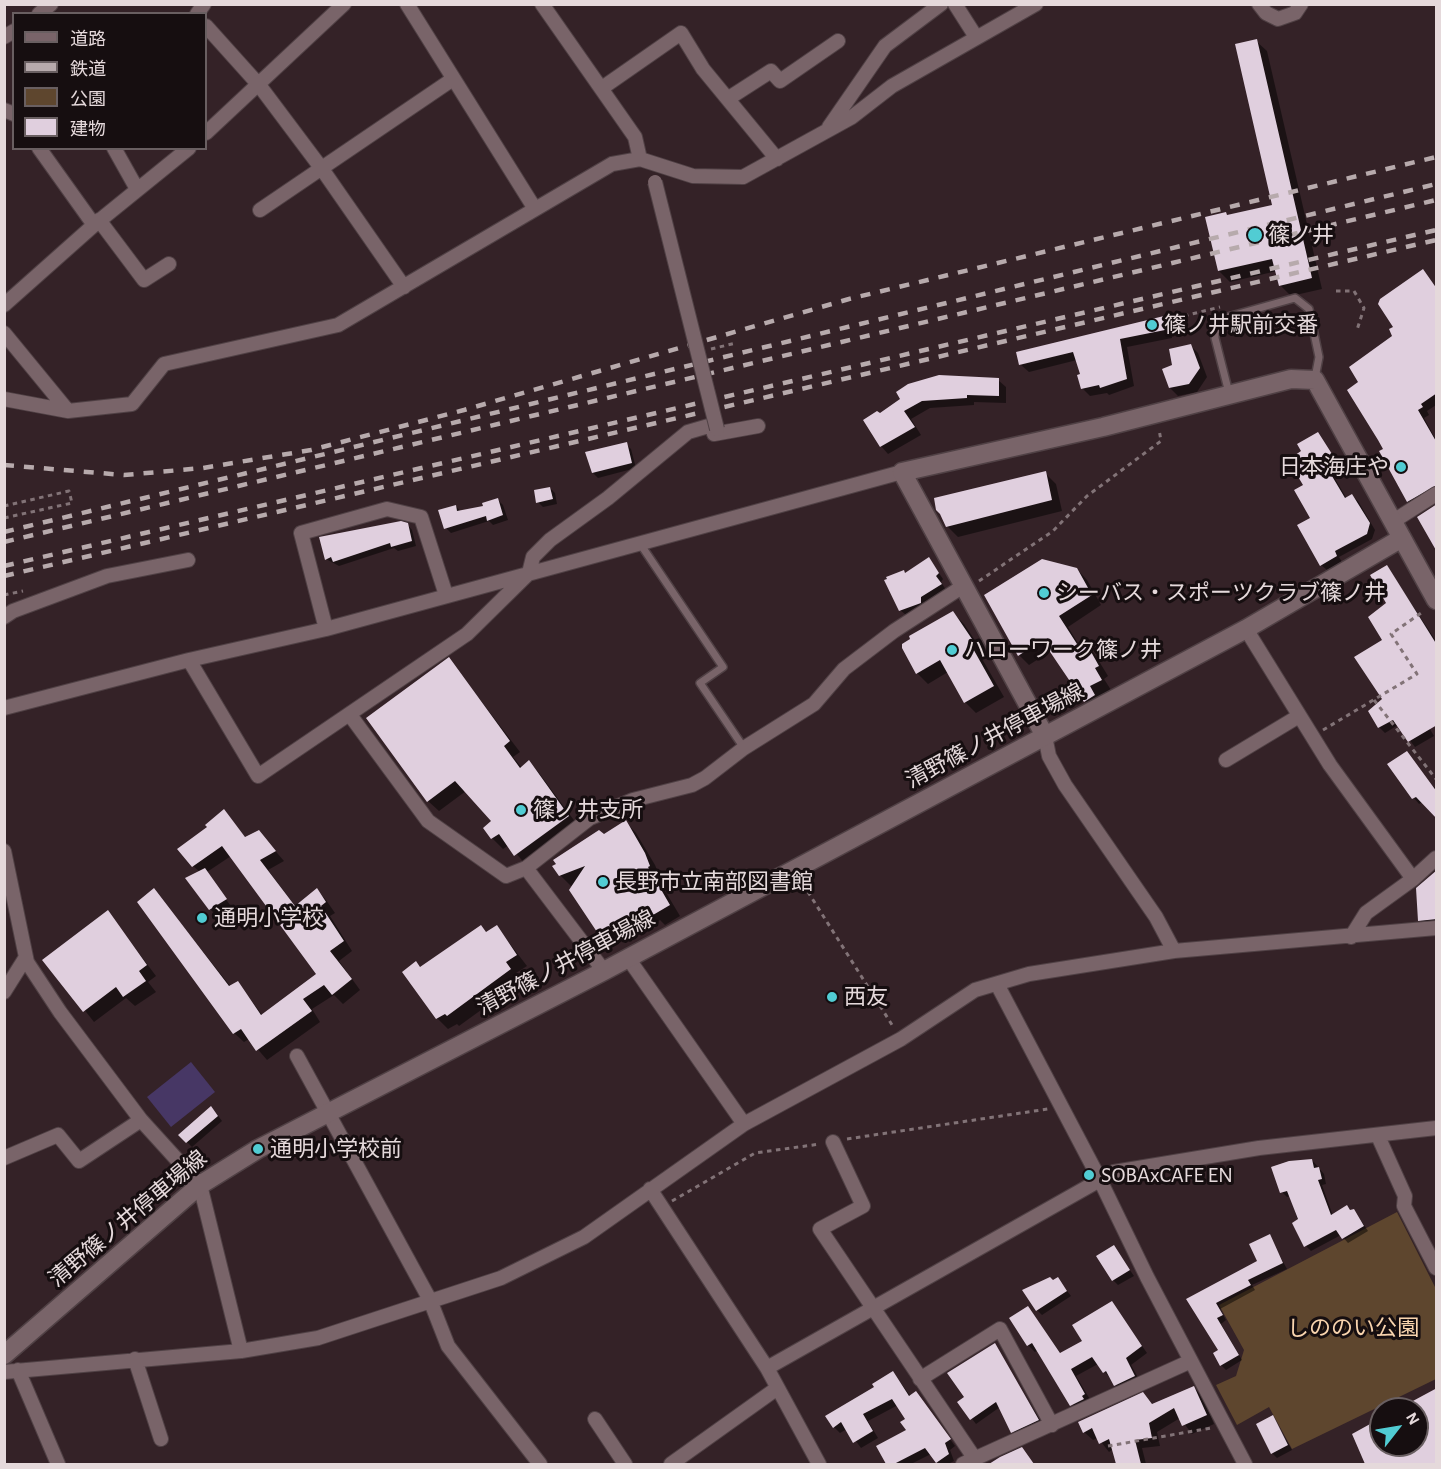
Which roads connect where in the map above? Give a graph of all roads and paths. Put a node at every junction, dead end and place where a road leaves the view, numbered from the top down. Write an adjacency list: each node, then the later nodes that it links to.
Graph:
1 (344, 4): 13 (street)
2 (407, 4): 12 (street)
3 (542, 4): 14 (street)
4 (941, 4): 16 (street)
5 (955, 4): 10 (street)
6 (1036, 4): 10 (street)
7 (1258, 4): 8 (street)
8 (1301, 4)
9 (207, 27): 13 (street)
10 (976, 37): 16 (street)
11 (838, 41): 15 (street)
12 (453, 79): 23 (street); 26 (street)
13 (259, 85): 17 (street); 23 (street)
14 (602, 88): 15 (street); 21 (street)
15 (729, 98): 22 (street)
16 (828, 129): 22 (street)
17 (207, 132)
18 (41, 150): 28 (street)
19 (115, 150): 25 (street)
20 (186, 150): 25 (street)
21 (640, 159): 22 (street); 26 (street)
22 (777, 159)
23 (322, 169): 27 (street); 31 (street)
24 (655, 182): 46 (street, bridge)
25 (137, 189): 28 (street)
26 (535, 208): 31 (street)
27 (260, 210)
28 (96, 223): 30 (street); 33 (street)
29 (683, 253): 39 (street)
30 (169, 264)
31 (404, 287): 43 (street)
32 (1336, 291): 36 (path)
33 (4, 305)
34 (1225, 306): 35 (path)
35 (1184, 316)
36 (1357, 330)
37 (4, 333): 43 (street)
38 (736, 343): 39 (path)
39 (706, 351)
40 (1315, 380): 41 (main road); 41 (lane); 51 (main road)
41 (1229, 393): 44 (main road)
42 (4, 399): 43 (street)
43 (68, 411)
44 (1157, 413): 47 (main road); 56 (path)
45 (758, 426): 55 (street)
46 (717, 429)
47 (902, 472): 53 (street); 56 (main road)
48 (1437, 494): 51 (street)
49 (4, 506): 50 (path)
50 (4, 518)
51 (1392, 522): 52 (main road)
52 (1402, 538): 58 (main road); 61 (main road, 清野篠ノ井停車場線)
53 (639, 542): 55 (street); 69 (lane)
54 (188, 560): 59 (street)
55 (529, 573): 57 (street); 65 (street)
56 (966, 587): 67 (main road); 69 (street)
57 (446, 595): 60 (street); 60 (street)
58 (1430, 606): 63 (path)
59 (4, 617)
60 (326, 629): 62 (street)
61 (1246, 629): 66 (street); 67 (main road, 清野篠ノ井停車場線)
62 (189, 660): 64 (street); 65 (street)
63 (1374, 700): 68 (path); 71 (path)
64 (4, 708)
65 (350, 715): 74 (street)
66 (1299, 716): 68 (street); 70 (street)
67 (1045, 736): 75 (main road, 清野篠ノ井停車場線); 79 (street)
68 (1312, 736): 76 (street)
69 (744, 748): 74 (street)
70 (1226, 760)
71 (1437, 779)
72 (4, 851): 80 (street)
73 (1437, 858): 76 (street)
74 (526, 868): 82 (street)
75 (794, 870): 81 (main road, 清野篠ノ井停車場線); 85 (path)
76 (1413, 879): 78 (street)
77 (1437, 928): 78 (street)
78 (1351, 937): 79 (street)
79 (1174, 951): 83 (street)
80 (26, 957): 84 (street); 89 (street)
81 (628, 958): 82 (main road, 清野篠ノ井停車場線); 90 (street)
82 (604, 971): 88 (main road, 清野篠ノ井停車場線)
83 (997, 984): 85 (street); 87 (street)
84 (4, 992)
85 (901, 1039): 90 (street)
86 (297, 1056): 88 (street)
87 (1062, 1107): 93 (path); 95 (street)
88 (329, 1113): 96 (main road, 清野篠ノ井停車場線); 100 (street)
89 (141, 1120): 94 (street); 96 (street)
90 (744, 1124): 97 (street)
91 (1437, 1128): 92 (street)
92 (1378, 1136): 95 (street); 99 (street)
93 (832, 1142): 98 (path); 101 (street)
94 (4, 1158)
95 (1100, 1179): 101 (street); 105 (street)
96 (200, 1185): 102 (street); 103 (main road, 清野篠ノ井停車場線)
97 (650, 1189): 98 (street); 100 (street)
98 (663, 1207): 106 (street)
99 (1437, 1268)
100 (430, 1300): 102 (street); 117 (street)
101 (874, 1308): 106 (street); 108 (street)
102 (241, 1351): 104 (street)
103 (4, 1355)
104 (135, 1359): 107 (street); 113 (street)
105 (1191, 1361): 111 (street); 112 (street)
106 (766, 1368): 109 (street)
107 (11, 1371): 116 (street)
108 (920, 1379): 111 (street); 115 (street)
109 (776, 1389): 119 (street); 120 (street)
110 (595, 1419): 118 (street)
111 (1052, 1425): 115 (street)
112 (1225, 1426): 114 (path); 121 (street)
113 (161, 1439)
114 (1108, 1446)
115 (969, 1462)
116 (58, 1464)
117 (540, 1464)
118 (626, 1464)
119 (671, 1464)
120 (819, 1464)
121 (1245, 1464)

